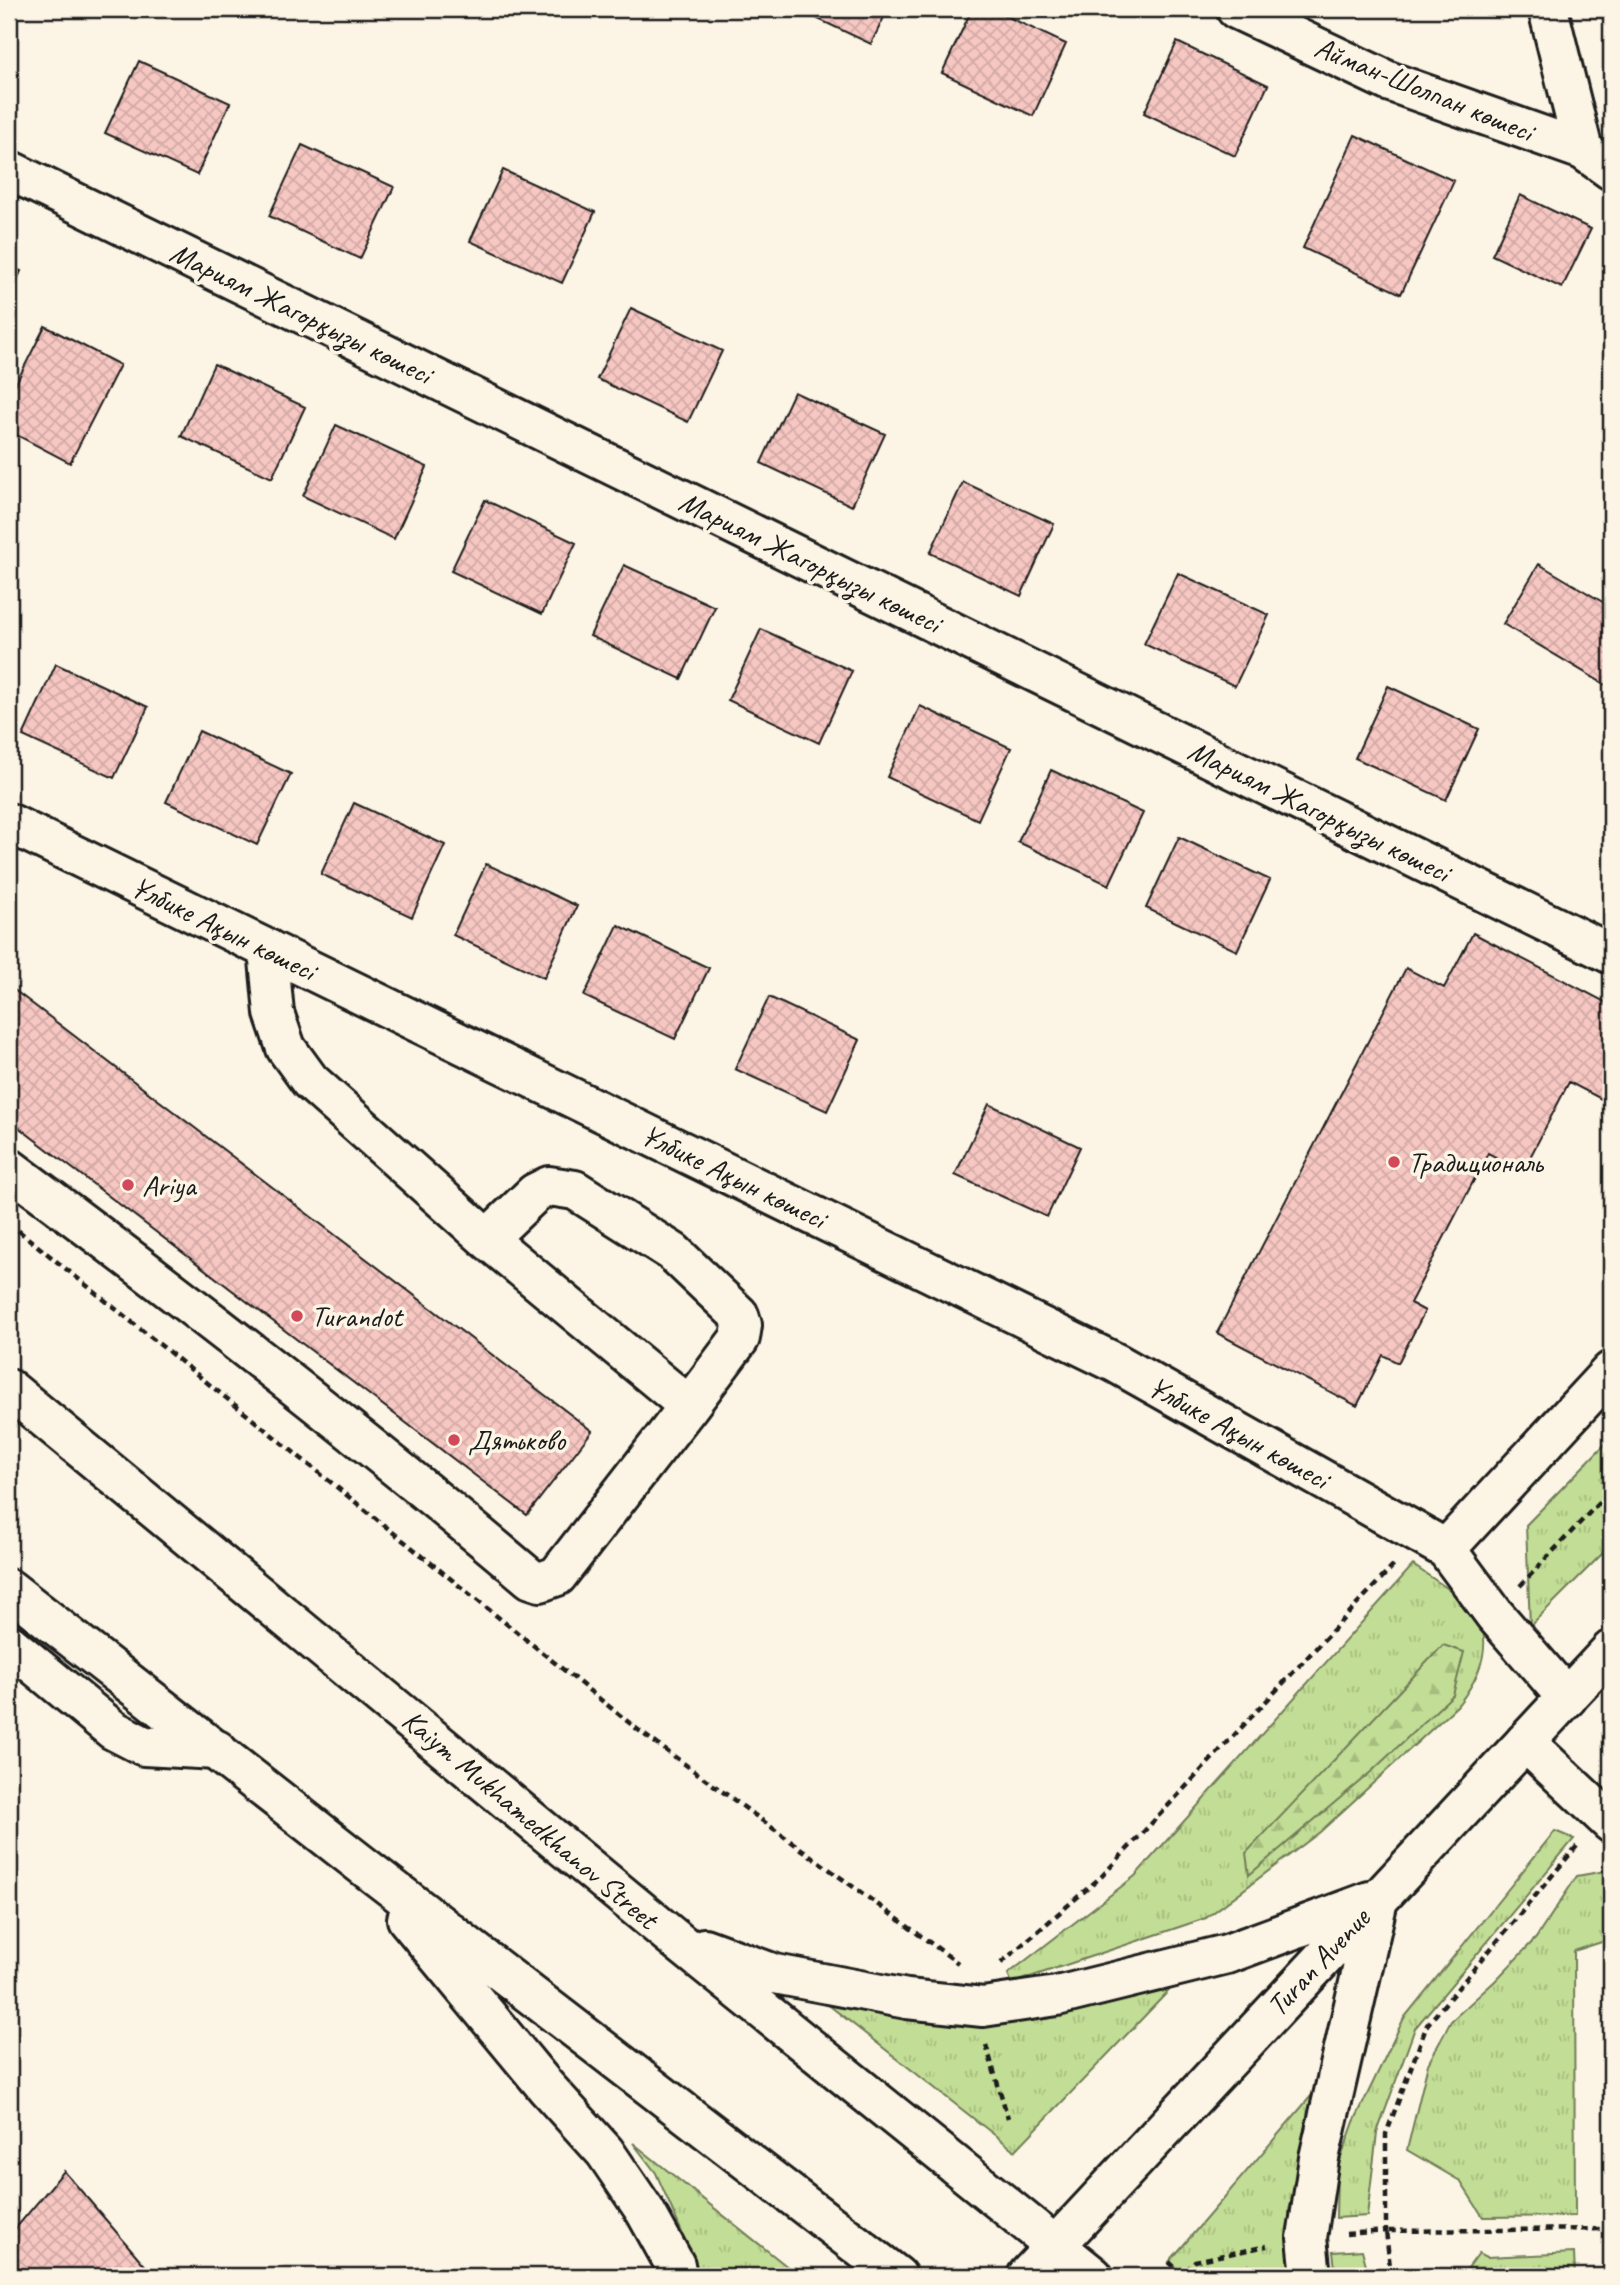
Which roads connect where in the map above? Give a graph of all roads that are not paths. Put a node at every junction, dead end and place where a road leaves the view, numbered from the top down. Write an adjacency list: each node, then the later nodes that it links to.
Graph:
1 (1236, 9): 3 (main road, Айман-Шолпан көшесі)
2 (1548, 9): 3 (main road)
3 (1597, 160)
4 (9, 170): 7 (main road, Мариям Жагорқызы көшесі)
5 (9, 824): 6 (main road, Ұлбике Ақын көшесі)
6 (268, 949): 9 (main road); 13 (main road, Ұлбике Ақын көшесі)
7 (1611, 954)
8 (9, 1168): 12 (main road)
9 (487, 1238): 12 (main road); 12 (main road)
10 (1611, 1371): 13 (main road)
11 (11, 1385): 23 (main road, Kaiym Mukhamedkhanov Street)
12 (690, 1406)
13 (1434, 1542): 17 (main road)
14 (9, 1589): 19 (main road)
15 (9, 1644): 19 (main road)
16 (1611, 1650): 17 (main road, Turan Avenue)
17 (1567, 1698): 18 (main road, Turan Avenue)
18 (1525, 1742): 20 (main road); 22 (main road, Turan Avenue)
19 (216, 1750): 21 (main road)
20 (1611, 1824)
21 (366, 1868): 25 (main road); 26 (main road)
22 (1378, 1898): 23 (main road); 24 (main road, Turan Avenue); 29 (main road)
23 (670, 1935): 24 (main road, Kaiym Mukhamedkhanov Street)
24 (1055, 2245): 27 (main road, Turan Avenue); 28 (main road, Kaiym Mukhamedkhanov Street)
25 (677, 2276)
26 (897, 2276)
27 (1027, 2276)
28 (1093, 2276)
29 (1311, 2276)

